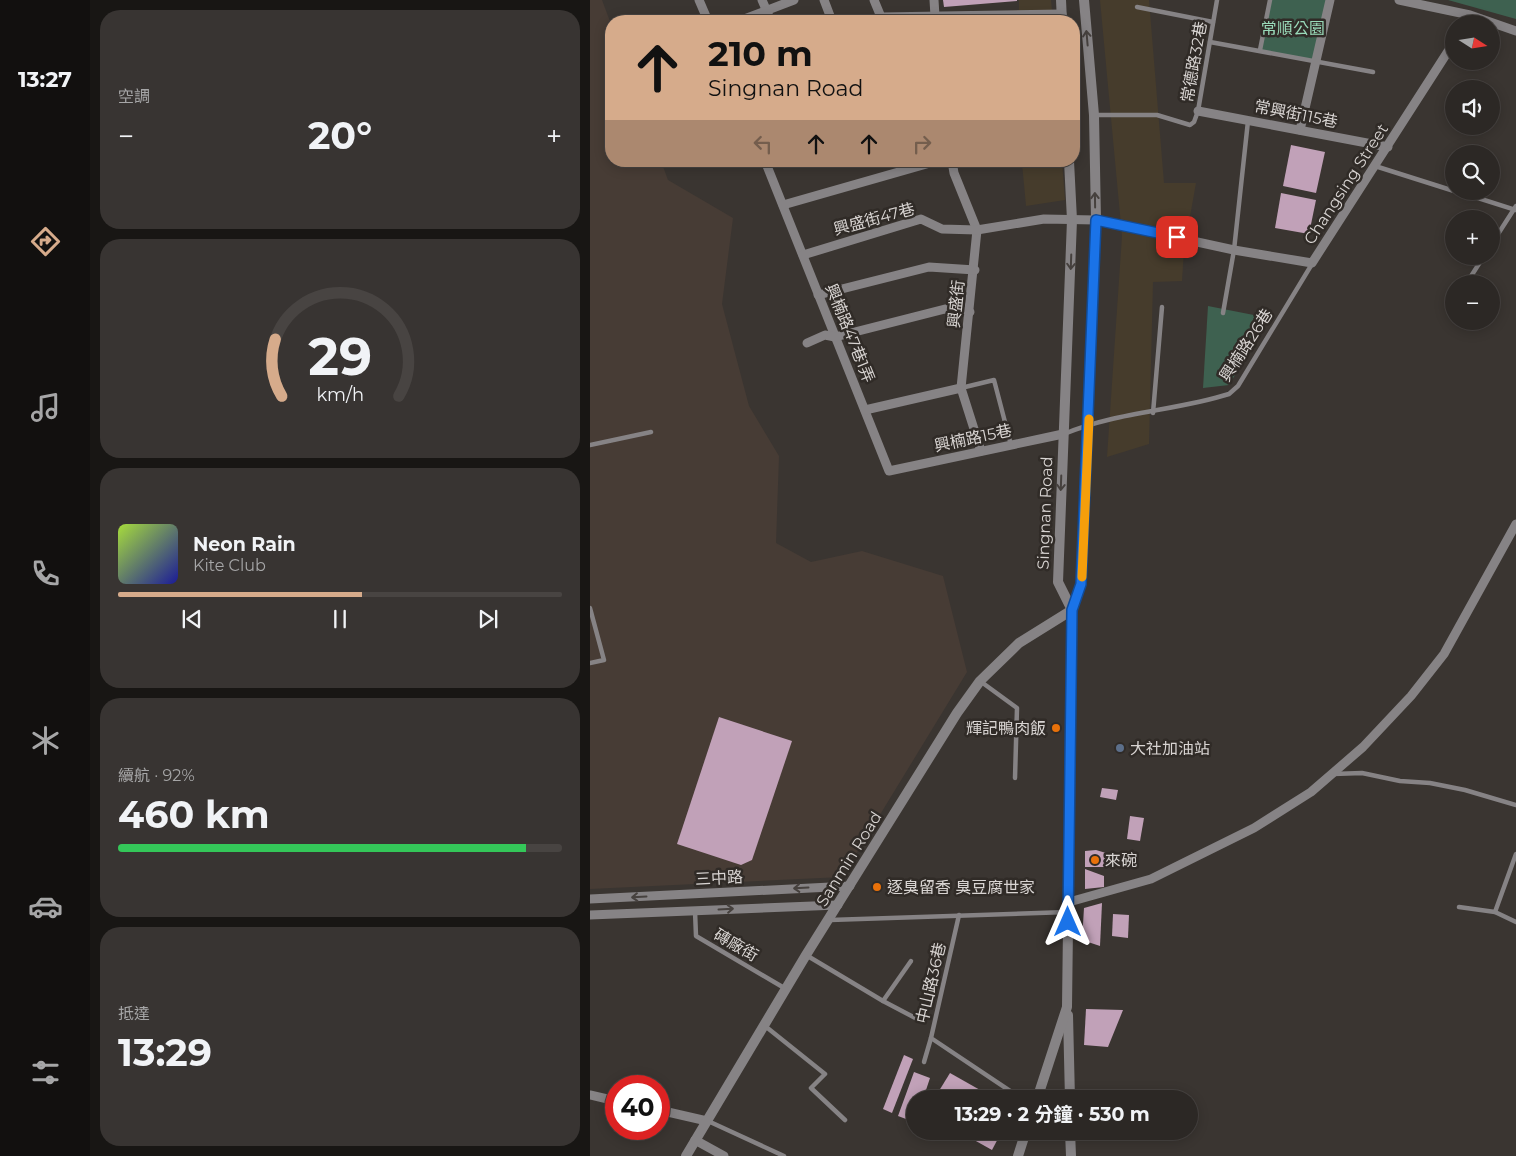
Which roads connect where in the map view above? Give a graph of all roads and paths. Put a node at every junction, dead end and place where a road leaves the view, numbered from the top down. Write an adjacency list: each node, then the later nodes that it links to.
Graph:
1 (700, 0): 15 (street)
2 (762, 0): 14 (street)
3 (794, 0): 14 (street)
4 (824, 0): 18 (street)
5 (874, 0): 19 (street)
6 (934, 0): 20 (street)
7 (1062, 0): 21 (street)
8 (1084, 0): 32 (street, one-way to 8)
9 (1217, 0): 23 (lane, 常德路32巷)
10 (1270, 0): 27 (lane)
11 (1330, 0): 29 (street)
12 (1399, 0): 22 (street)
13 (1138, 7): 23 (lane)
14 (767, 10): 16 (street); 17 (street)
15 (706, 15)
16 (754, 15)
17 (769, 15)
18 (830, 15)
19 (880, 15)
20 (935, 15)
21 (1062, 15)
22 (1470, 15)
23 (1213, 22): 26 (lane, 常德路32巷)
24 (1500, 25): 25 (street)
25 (1516, 31)
26 (1210, 42): 27 (lane); 31 (lane, 常德路32巷)
27 (1260, 50): 29 (lane)
28 (1445, 56): 35 (street, Changsing Street)
29 (1316, 61): 30 (lane); 34 (street)
30 (1373, 72)
31 (1198, 111): 32 (lane, 常德路32巷); 33 (street, 常興街115巷)
32 (1094, 115): 46 (street, one-way to 32)
33 (1248, 120): 34 (street, 常興街115巷); 49 (lane)
34 (1300, 130): 35 (street, 常興街115巷)
35 (1388, 146): 36 (street, Changsing Street)
36 (1375, 166): 41 (lane); 51 (street, Changsing Street)
37 (767, 167): 43 (street, 興楠路47巷1弄)
38 (916, 167): 43 (street)
39 (954, 167): 47 (street, 興盛街)
40 (1070, 167): 45 (street, Singnan Road)
41 (1445, 188)
42 (1485, 200): 44 (lane)
43 (782, 205): 50 (street, 興楠路47巷1弄)
44 (1515, 209): 48 (lane)
45 (1072, 220): 46 (street, Changsing Street); 47 (street, 興盛街47巷); 64 (street, Singnan Road, one-way to 64)
46 (1096, 220): 49 (street, Changsing Street); 62 (street)
47 (977, 230): 50 (street, 興盛街47巷); 52 (street, 興盛街)
48 (1500, 232)
49 (1234, 250): 51 (street, Changsing Street); 56 (lane)
50 (803, 255): 53 (street, 興楠路47巷1弄)
51 (1312, 263): 61 (lane, 興楠路26巷)
52 (974, 270): 53 (street); 55 (street, 興盛街)
53 (818, 295): 57 (street, 興楠路47巷1弄)
54 (1162, 307): 61 (lane)
55 (970, 312): 57 (street); 59 (street, 興盛街)
56 (1223, 313)
57 (835, 337): 58 (street); 60 (street, 興楠路47巷1弄)
58 (807, 343)
59 (961, 388): 60 (street); 65 (lane); 67 (street, 興盛街)
60 (864, 410): 68 (street, 興楠路47巷1弄)
61 (1153, 412): 62 (lane, 興楠路26巷)
62 (1088, 424): 64 (lane, 興楠路26巷); 71 (street)
63 (651, 432): 66 (lane)
64 (1063, 434): 65 (street, 興楠路15巷); 71 (street, Singnan Road, one-way to 71)
65 (1012, 444): 67 (street, 興楠路15巷)
66 (590, 445)
67 (981, 451): 68 (street, 興楠路15巷)
68 (889, 471)
69 (1516, 524): 74 (street)
70 (590, 608): 72 (lane)
71 (1072, 610): 73 (street, Sanmin Road); 81 (street)
72 (590, 663)
73 (980, 681): 75 (lane); 78 (street, Sanmin Road)
74 (1332, 774): 76 (lane); 81 (street)
75 (1015, 778)
76 (1516, 805)
77 (1516, 854): 84 (lane)
78 (850, 886): 79 (street, 三中路, one-way to 79); 80 (street, Sanmin Road)
79 (590, 899)
80 (838, 904): 83 (street, one-way to 80); 87 (street, Sanmin Road)
81 (1068, 907): 86 (lane); 93 (street)
82 (1459, 907): 84 (lane)
83 (695, 911): 85 (street); 91 (lane, 磚廠街)
84 (1495, 912): 88 (lane)
85 (590, 915)
86 (959, 915): 87 (lane); 96 (lane, 中山路36巷)
87 (828, 920): 89 (street, Sanmin Road)
88 (1516, 922)
89 (806, 955): 91 (street, Sanmin Road); 92 (lane)
90 (911, 960): 92 (lane)
91 (786, 989): 95 (street, Sanmin Road)
92 (883, 1002): 94 (lane)
93 (1067, 1007): 99 (street); 100 (street)
94 (921, 1021)
95 (764, 1025): 104 (lane); 105 (street, Sanmin Road)
96 (931, 1038): 97 (lane); 98 (lane, 中山路36巷)
97 (924, 1062)
98 (1009, 1090)
99 (1040, 1090)
100 (1070, 1090)
101 (590, 1095): 102 (street)
102 (605, 1098)
103 (670, 1113): 105 (street)
104 (845, 1120)
105 (707, 1121): 106 (street, Sanmin Road); 111 (lane)
106 (695, 1140): 109 (street, Sanmin Road); 110 (street)
107 (1023, 1140): 112 (street)
108 (1070, 1140): 113 (street)
109 (686, 1156)
110 (724, 1156)
111 (784, 1156)
112 (1018, 1156)
113 (1071, 1156)

